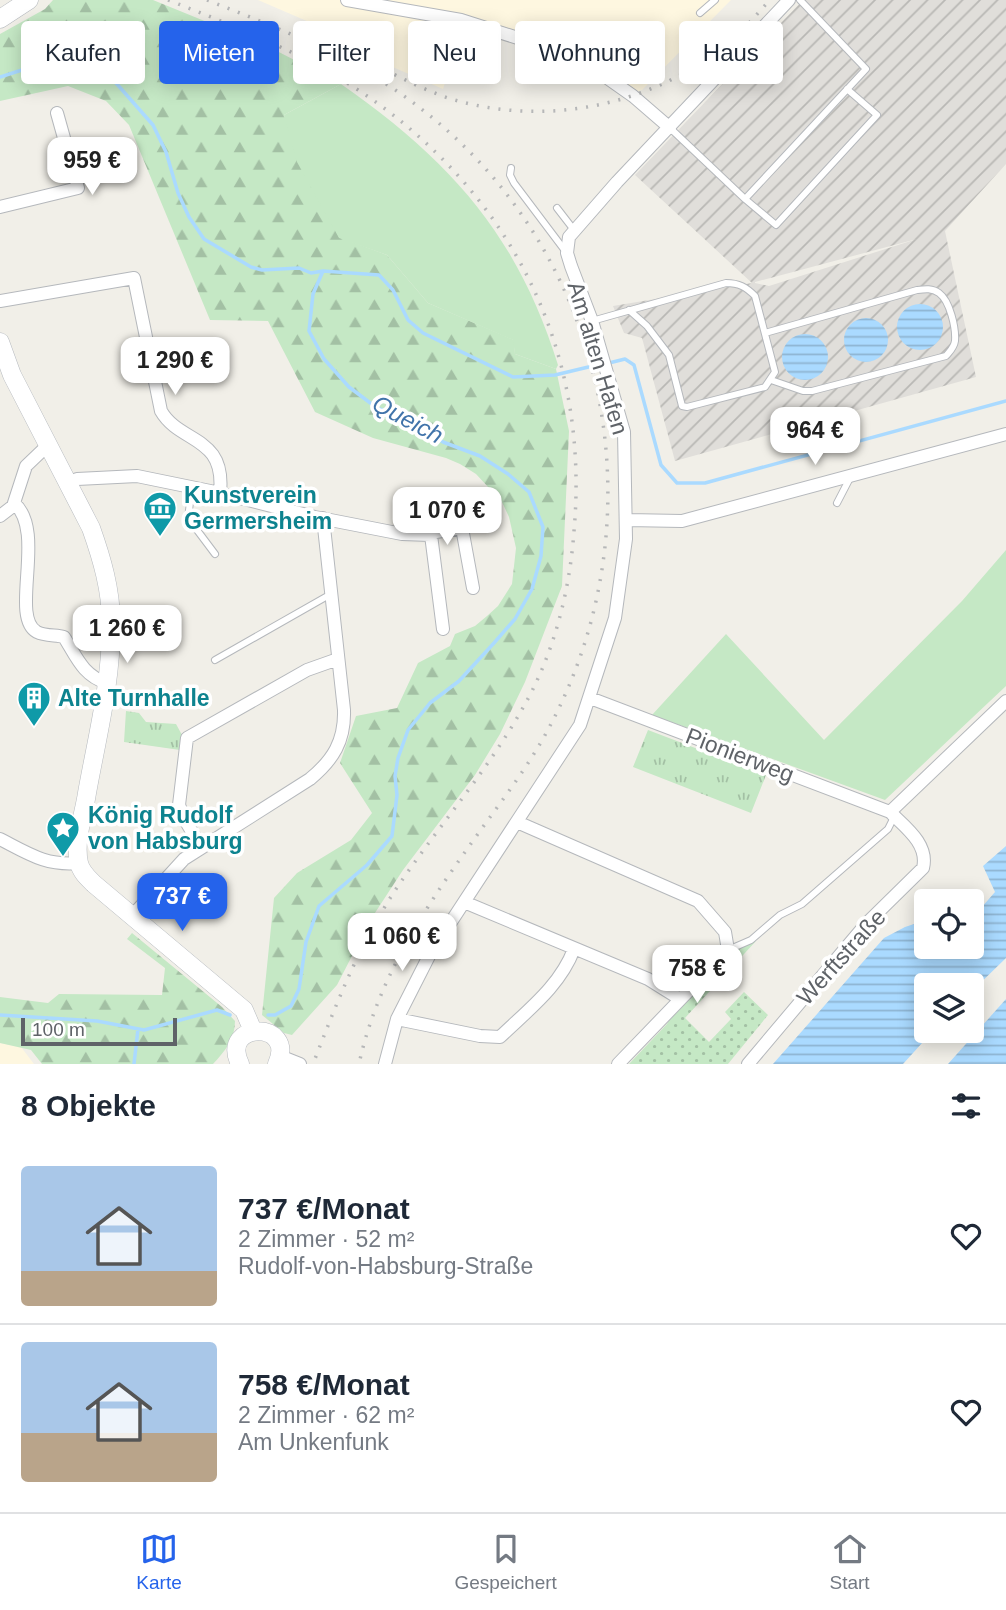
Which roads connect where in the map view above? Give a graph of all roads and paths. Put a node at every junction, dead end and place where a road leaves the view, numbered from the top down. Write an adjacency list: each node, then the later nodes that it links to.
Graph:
1 (715, 0): 5 (lane)
2 (789, 0): 8 (street, Am alten Hafen)
3 (800, 0): 6 (lane)
4 (350, 1): 8 (street)
5 (700, 13)
6 (847, 89): 10 (lane); 10 (lane)
7 (57, 113): 11 (street)
8 (670, 128): 10 (lane); 13 (street, Am alten Hafen)
9 (511, 169): 14 (lane)
10 (745, 199)
11 (0, 207)
12 (557, 208): 13 (lane)
13 (574, 230): 14 (street, Am alten Hafen)
14 (568, 253): 17 (street, Am alten Hafen)
15 (0, 301): 26 (street)
16 (629, 310): 17 (lane); 18 (lane); 20 (lane)
17 (592, 321): 31 (street, Am alten Hafen)
18 (765, 333): 20 (lane); 20 (lane)
19 (1, 349): 22 (street)
20 (771, 380)
21 (1006, 434): 23 (street)
22 (48, 445): 24 (street); 27 (street)
23 (852, 475): 28 (lane); 31 (street)
24 (69, 482): 25 (street); 39 (street)
25 (192, 487): 26 (street); 33 (lane)
26 (220, 493): 30 (street)
27 (14, 503): 29 (street); 39 (street)
28 (837, 503)
29 (0, 516)
30 (323, 518): 32 (street); 35 (street)
31 (627, 520): 40 (street, Am alten Hafen)
32 (430, 535): 34 (street); 36 (street)
33 (215, 554)
34 (473, 588)
35 (331, 594): 37 (street); 38 (lane)
36 (443, 629)
37 (338, 659): 45 (street); 45 (street)
38 (215, 660)
39 (107, 683): 46 (street)
40 (590, 698): 42 (street, Pionierweg); 43 (street, Am alten Hafen)
41 (1006, 701): 42 (street)
42 (892, 814): 50 (lane); 59 (street, Werftstraße)
43 (517, 822): 47 (street, Am alten Hafen); 50 (street)
44 (0, 839): 46 (street)
45 (201, 847): 48 (street)
46 (79, 863): 48 (street)
47 (464, 902): 49 (street); 52 (street, Am alten Hafen)
48 (132, 916): 53 (street)
49 (574, 949): 51 (street); 52 (street)
50 (728, 950): 51 (street)
51 (680, 999): 58 (street)
52 (397, 1019): 57 (street, Am alten Hafen)
53 (251, 1025): 54 (street); 55 (street)
54 (279, 1060): 56 (street)
55 (238, 1063)
56 (300, 1064)
57 (385, 1064)
58 (618, 1064)
59 (748, 1064)

